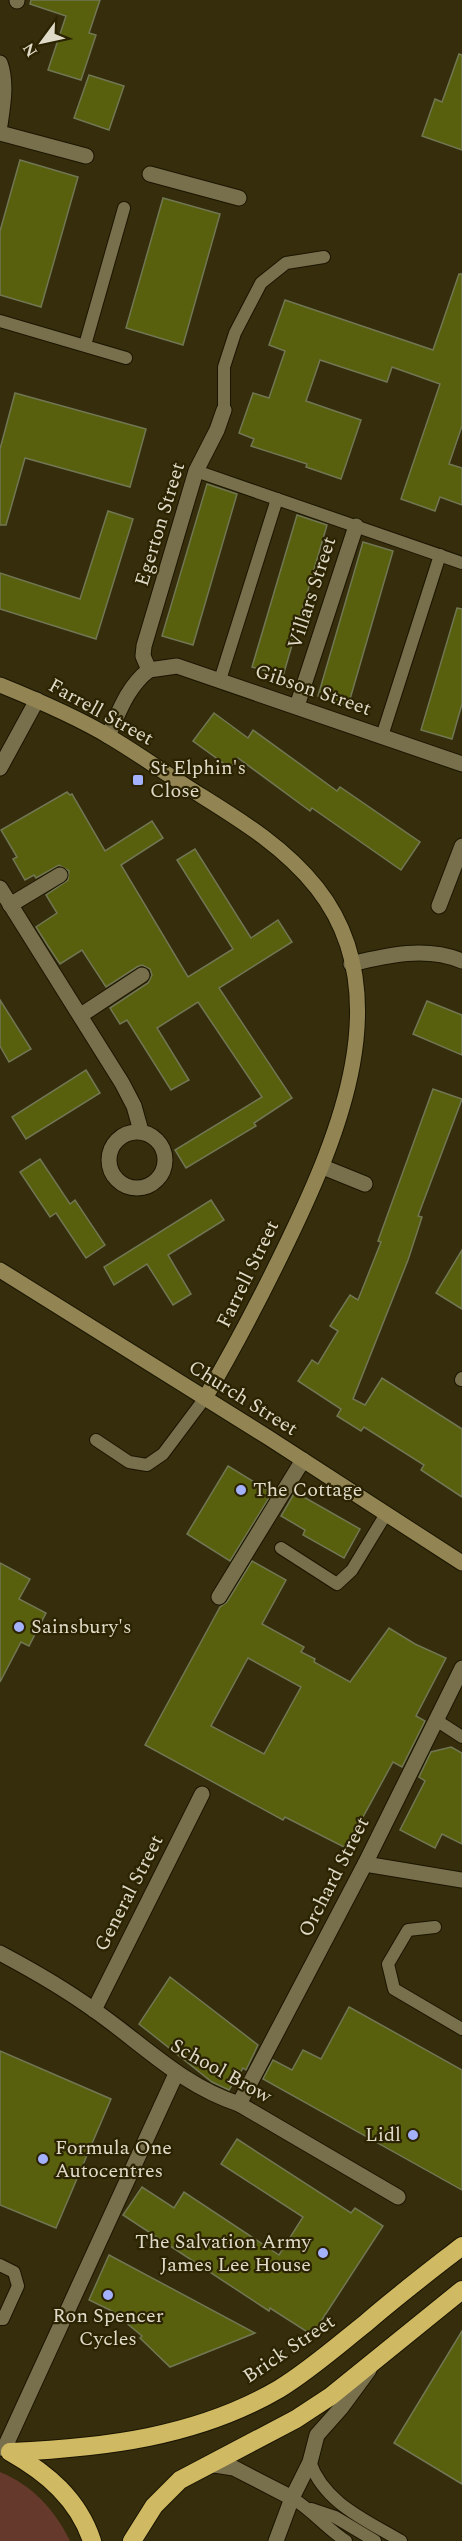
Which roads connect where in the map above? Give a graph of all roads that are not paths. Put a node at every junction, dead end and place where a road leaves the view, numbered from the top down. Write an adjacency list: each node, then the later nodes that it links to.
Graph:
1 (0, 63): 2 (street)
2 (0, 125)
3 (0, 133): 4 (street)
4 (86, 156)
5 (150, 174): 6 (street)
6 (239, 198)
7 (124, 208): 10 (lane)
8 (324, 257): 12 (lane, Egerton Street)
9 (0, 321): 10 (lane)
10 (85, 345): 11 (lane)
11 (126, 358)
12 (224, 410): 13 (street, Egerton Street)
13 (196, 471): 14 (lane); 18 (street, Egerton Street)
14 (278, 499): 15 (lane); 19 (lane)
15 (356, 526): 16 (lane); 22 (street, Villars Street)
16 (440, 555): 17 (lane); 24 (lane)
17 (462, 562)
18 (149, 670): 19 (street, Gibson Street); 23 (street)
19 (220, 680): 22 (street, Gibson Street)
20 (0, 685): 21 (street, Farrell Street)
21 (37, 700): 23 (street, Farrell Street); 26 (street)
22 (297, 706): 24 (street, Gibson Street)
23 (108, 736): 33 (street, Farrell Street)
24 (382, 736): 25 (street, Gibson Street)
25 (462, 764)
26 (0, 768)
27 (462, 846): 31 (street)
28 (60, 875): 30 (street)
29 (0, 888): 30 (street)
30 (10, 905): 35 (street)
31 (439, 906)
32 (462, 962): 33 (street)
33 (351, 964): 37 (street, Farrell Street)
34 (142, 975): 35 (street)
35 (81, 1015): 36 (street)
36 (141, 1131)
37 (324, 1167): 38 (street); 40 (street, Farrell Street)
38 (365, 1184)
39 (0, 1270): 40 (street, Church Street)
40 (205, 1398): 41 (lane); 42 (street, Church Street)
41 (96, 1440)
42 (303, 1460): 43 (street, Church Street); 46 (street)
43 (386, 1514): 44 (lane); 45 (street, Church Street)
44 (281, 1548)
45 (462, 1563)
46 (219, 1598)
47 (462, 1668): 48 (street, Orchard Street)
48 (435, 1720): 49 (lane); 51 (street, Orchard Street)
49 (462, 1737)
50 (202, 1794): 55 (street, General Street)
51 (365, 1864): 52 (street); 58 (street, Orchard Street)
52 (462, 1880)
53 (435, 1927): 56 (lane)
54 (2, 1960): 55 (street, School Brow)
55 (94, 2010): 57 (street, School Brow)
56 (462, 2030)
57 (176, 2074): 58 (street, School Brow); 65 (street)
58 (239, 2104): 59 (street, School Brow)
59 (398, 2197)
60 (462, 2246): 65 (highway, Brick Street)
61 (0, 2265): 63 (lane)
62 (462, 2290): 64 (highway)
63 (0, 2319)
64 (376, 2360): 66 (street); 67 (highway)
65 (5, 2450): 71 (highway)
66 (310, 2462): 68 (street); 75 (lane)
67 (208, 2464): 68 (street); 72 (highway)
68 (292, 2498): 69 (lane); 73 (street)
69 (311, 2510): 70 (lane); 74 (lane)
70 (344, 2540)
71 (92, 2541)
72 (132, 2541)
73 (276, 2541)
74 (375, 2541)
75 (401, 2541)

